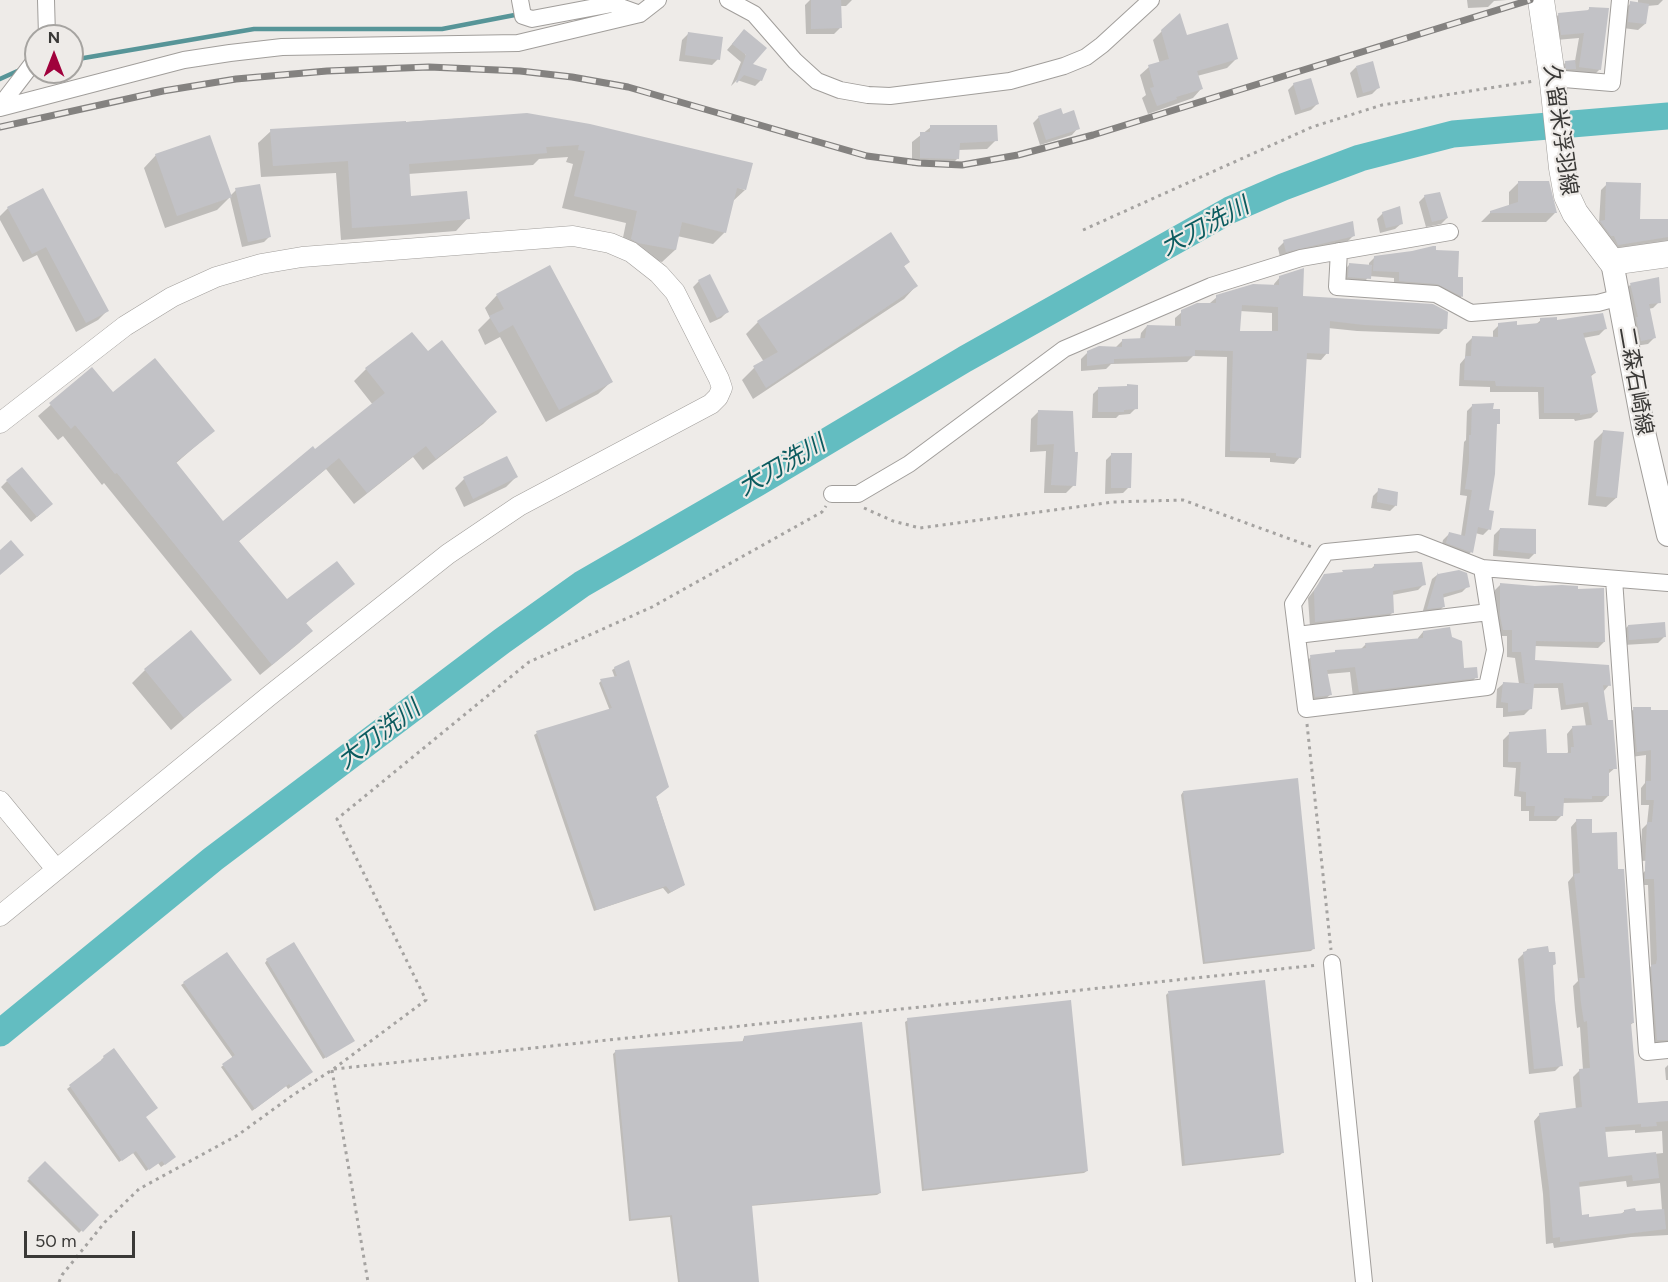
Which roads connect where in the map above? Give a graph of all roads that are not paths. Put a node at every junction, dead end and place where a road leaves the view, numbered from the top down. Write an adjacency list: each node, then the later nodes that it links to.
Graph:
1 (46, 0): 9 (street)
2 (520, 0): 8 (street)
3 (657, 0): 8 (street)
4 (728, 0): 5 (street)
5 (1151, 0)
6 (1541, 0): 11 (main road, 久留米浮羽線)
7 (1620, 0): 11 (street)
8 (640, 14): 12 (street)
9 (47, 24)
10 (24, 75): 12 (street)
11 (1553, 80): 16 (main road, 久留米浮羽線)
12 (0, 107)
13 (1450, 232): 14 (street)
14 (1339, 251): 17 (street); 19 (street)
15 (1668, 254): 16 (main road)
16 (1612, 262): 17 (main road, 二森石崎線)
17 (1620, 297): 20 (main road, 二森石崎線)
18 (4, 413): 27 (street)
19 (832, 494)
20 (1668, 535)
21 (1482, 568): 22 (street); 24 (street); 25 (street)
22 (1614, 579): 23 (street); 30 (street)
23 (1668, 583)
24 (1489, 612): 25 (street); 25 (street)
25 (1297, 635)
26 (0, 801): 27 (street)
27 (56, 869): 28 (street)
28 (0, 916)
29 (1332, 963): 31 (street)
30 (1668, 1050)
31 (1364, 1282)

